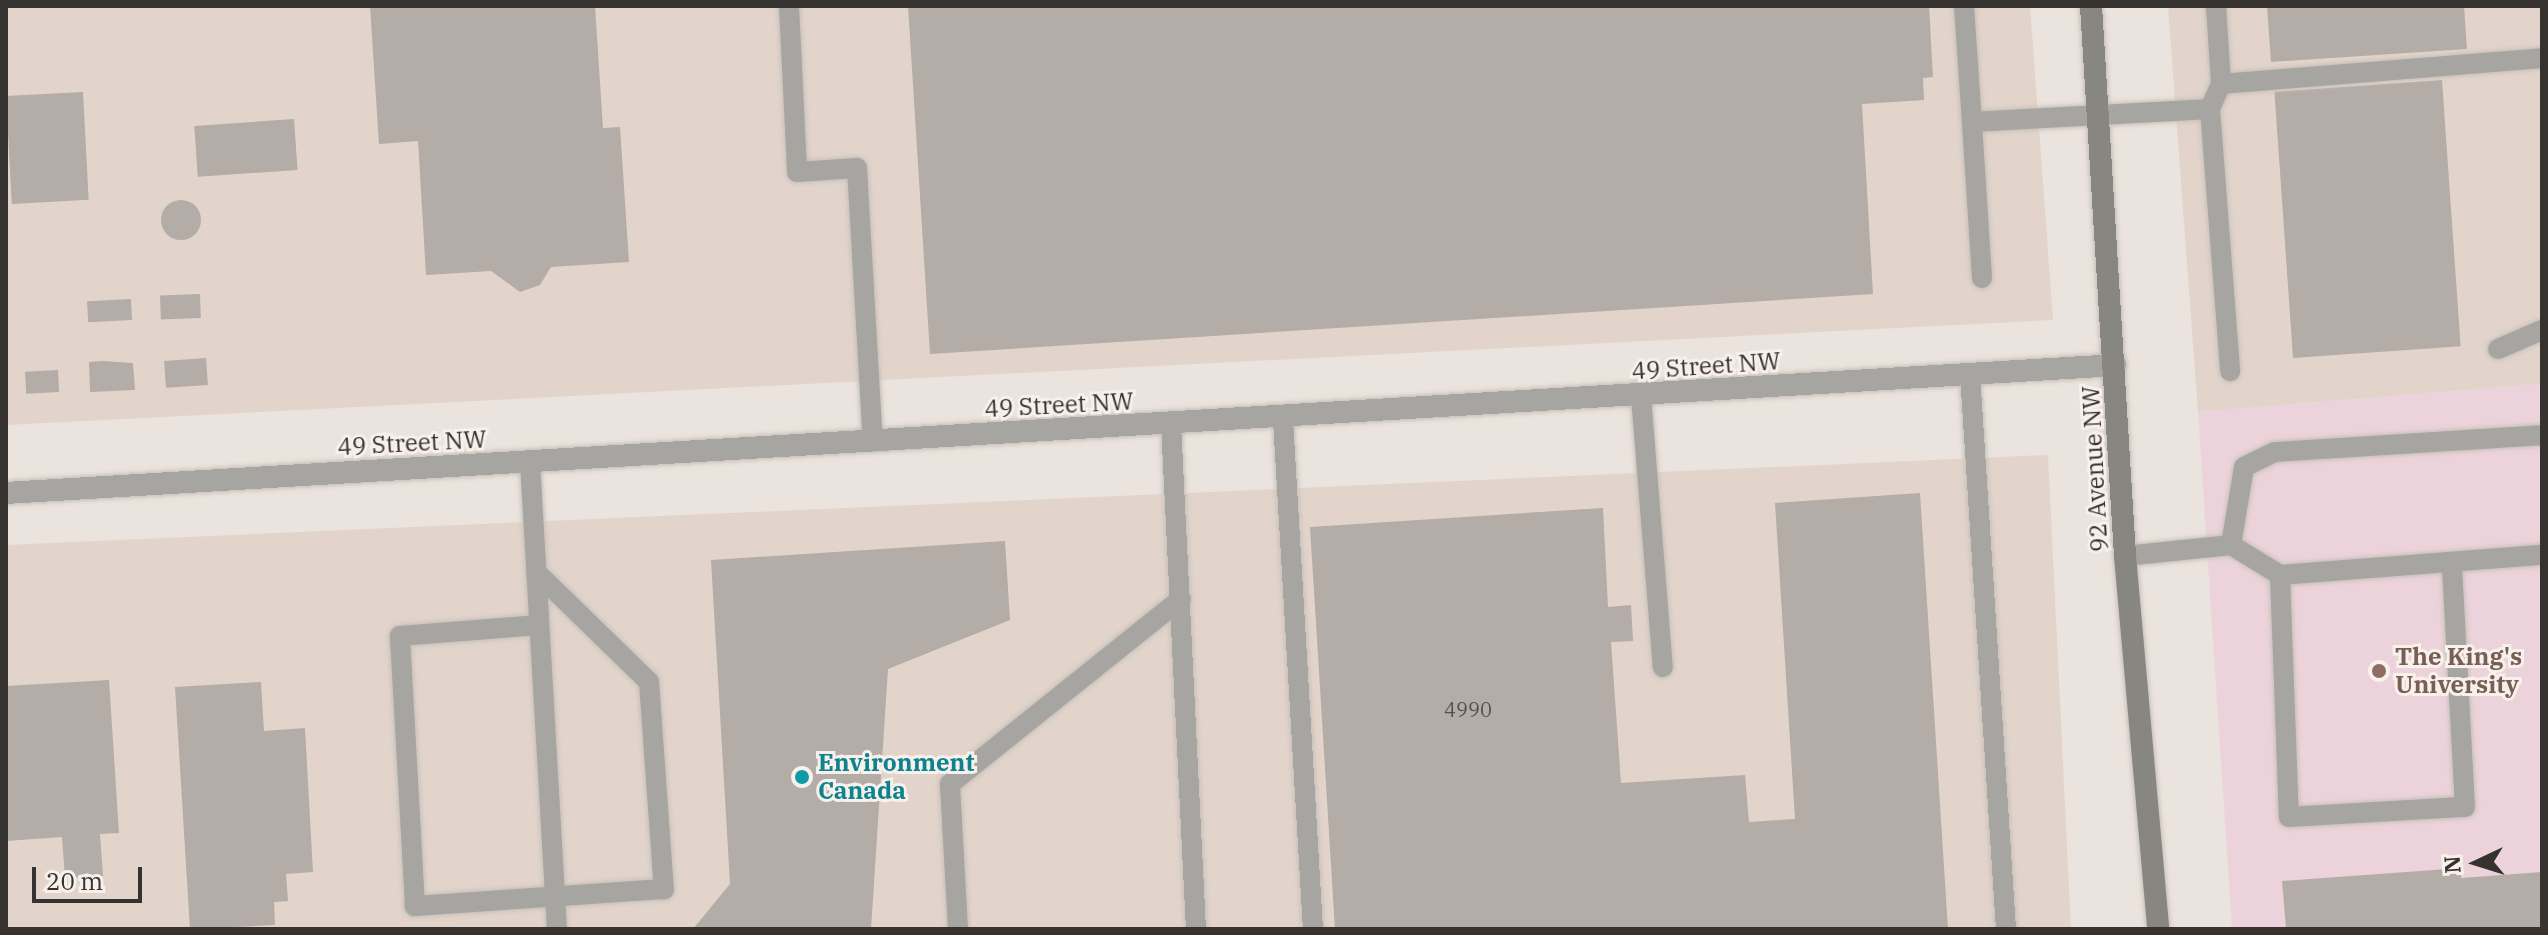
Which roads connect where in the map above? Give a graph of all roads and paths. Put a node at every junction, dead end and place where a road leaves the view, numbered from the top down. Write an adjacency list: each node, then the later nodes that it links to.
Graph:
1 (789, 6): 20 (lane)
2 (1964, 6): 9 (lane)
3 (2091, 6): 8 (main road, 92 Avenue NW)
4 (2216, 6): 6 (lane)
5 (2542, 58): 6 (lane)
6 (2221, 84): 7 (lane)
7 (2210, 109): 8 (lane); 14 (lane)
8 (2099, 116): 9 (lane); 13 (main road, 92 Avenue NW)
9 (1972, 122): 10 (lane)
10 (1982, 278)
11 (2542, 330): 12 (lane)
12 (2498, 349)
13 (2115, 365): 15 (street, 49 Street NW); 25 (main road, 92 Avenue NW)
14 (2230, 371)
15 (1970, 374): 16 (street, 49 Street NW); 37 (lane)
16 (1641, 396): 17 (street, 49 Street NW); 31 (lane)
17 (1283, 420): 18 (street, 49 Street NW); 36 (lane)
18 (1171, 424): 20 (street, 49 Street NW); 29 (lane)
19 (2542, 435): 23 (lane)
20 (873, 442): 21 (street, 49 Street NW)
21 (530, 462): 22 (street, 49 Street NW); 27 (lane)
22 (6, 493)
23 (2231, 545): 25 (lane); 28 (lane)
24 (2542, 555): 26 (lane)
25 (2125, 556): 38 (main road, 92 Avenue NW)
26 (2452, 564): 28 (lane); 28 (lane)
27 (537, 573): 30 (lane); 32 (lane)
28 (2280, 575)
29 (1181, 599): 34 (lane); 35 (lane)
30 (539, 625): 32 (lane); 32 (lane)
31 (1663, 667)
32 (555, 897): 33 (lane)
33 (557, 929)
34 (958, 929)
35 (1196, 929)
36 (1313, 929)
37 (2006, 929)
38 (2158, 929)

